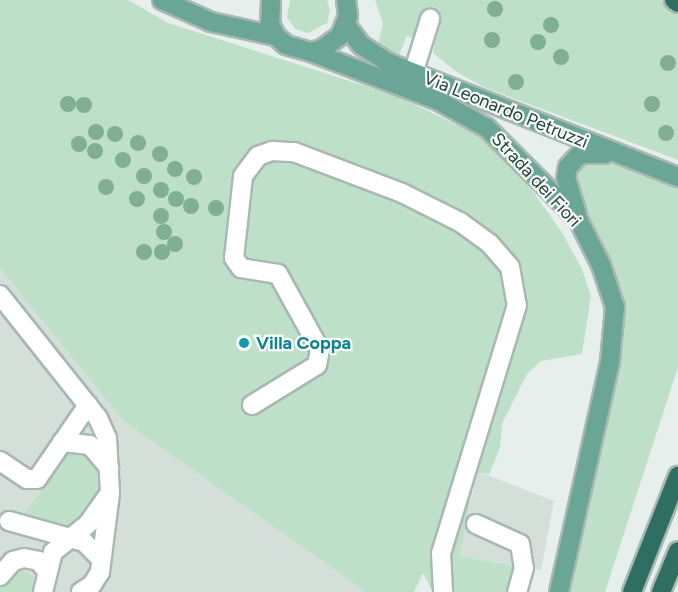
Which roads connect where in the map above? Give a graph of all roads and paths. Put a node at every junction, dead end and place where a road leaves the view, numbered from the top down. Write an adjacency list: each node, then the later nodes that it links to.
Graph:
1 (162, 0): 8 (main road)
2 (271, 0): 8 (main road)
3 (674, 0): 5 (highway)
4 (348, 2): 7 (main road)
5 (678, 3)
6 (430, 19): 10 (lane)
7 (346, 25): 9 (main road); 10 (main road, Via Leonardo Petruzzi)
8 (276, 36): 9 (main road, Strada dei Fiori)
9 (311, 52): 13 (main road, Strada dei Fiori)
10 (413, 74): 11 (main road, Via Leonardo Petruzzi)
11 (621, 156): 12 (main road, Via Leonardo Petruzzi); 13 (main road)
12 (678, 177)
13 (578, 219): 33 (main road, Strada dei Fiori)
14 (0, 295): 15 (lane)
15 (88, 405): 17 (lane); 19 (lane)
16 (252, 405): 31 (lane)
17 (62, 442): 18 (lane); 19 (lane)
18 (0, 461)
19 (110, 468): 21 (lane)
20 (678, 476): 34 (highway)
21 (110, 493): 24 (lane); 26 (lane)
22 (9, 521): 24 (lane)
23 (476, 524): 32 (lane)
24 (71, 541): 26 (lane); 27 (lane)
25 (678, 551): 35 (highway)
26 (99, 557): 30 (lane)
27 (47, 572): 28 (lane); 29 (lane)
28 (0, 576)
29 (43, 592)
30 (81, 592)
31 (443, 592)
32 (517, 592)
33 (559, 592)
34 (632, 592)
35 (661, 592)

